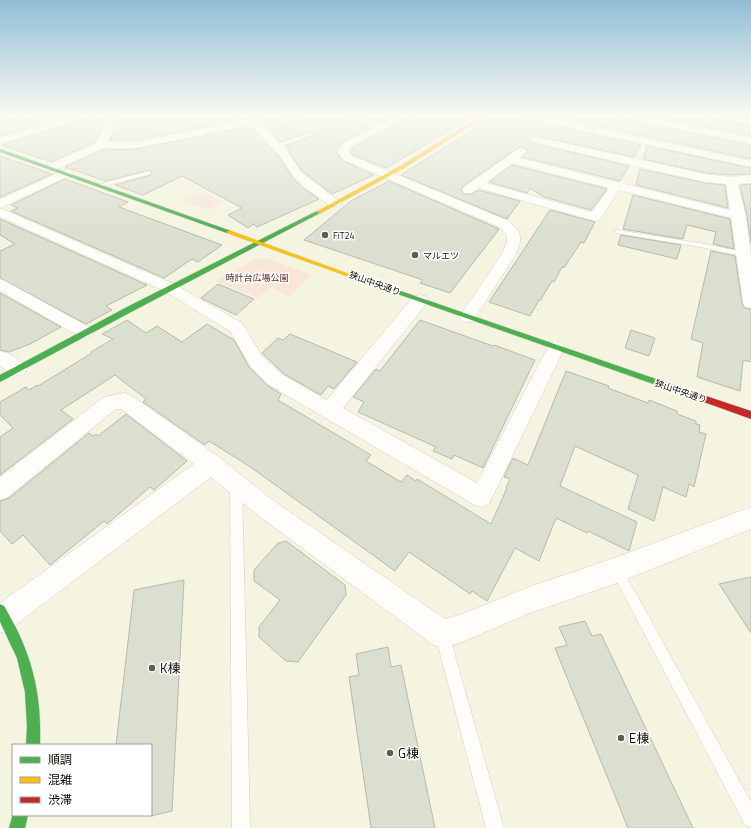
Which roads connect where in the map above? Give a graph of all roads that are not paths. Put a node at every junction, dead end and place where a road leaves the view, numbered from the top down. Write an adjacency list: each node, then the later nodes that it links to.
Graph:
1 (10, 154): 11 (street, 狭山中央通り)
2 (83, 154): 11 (street)
3 (284, 154): 21 (street)
4 (344, 154): 14 (street)
5 (425, 154): 14 (street)
6 (520, 154): 9 (street)
7 (597, 154): 16 (street)
8 (707, 154): 10 (street)
9 (512, 160): 17 (street); 19 (street)
10 (751, 164)
11 (51, 168): 12 (street, 狭山中央通り)
12 (66, 173): 18 (street, 狭山中央通り); 22 (street)
13 (149, 173): 18 (lane)
14 (388, 175): 20 (street); 21 (street)
15 (751, 179): 16 (street)
16 (731, 181): 24 (street)
17 (476, 184): 19 (street); 20 (street)
18 (100, 185): 26 (street, 狭山中央通り)
19 (616, 186): 24 (street)
20 (450, 201): 32 (street)
21 (335, 203): 26 (street)
22 (0, 204)
23 (0, 212): 29 (street)
24 (739, 216): 27 (street)
25 (616, 232): 27 (lane)
26 (260, 242): 29 (street); 30 (street, 狭山中央通り)
27 (747, 255): 31 (street)
28 (0, 284): 33 (street)
29 (170, 288): 33 (street); 38 (street)
30 (420, 300): 32 (street, 狭山中央通り); 38 (street)
31 (751, 303)
32 (467, 317): 34 (street, 狭山中央通り)
33 (84, 332): 36 (street)
34 (556, 347): 38 (street); 39 (street, 狭山中央通り)
35 (0, 357): 36 (street)
36 (18, 369): 37 (street)
37 (0, 379)
38 (330, 410)
39 (751, 416)
40 (211, 464): 41 (street); 42 (street); 45 (street)
41 (236, 484): 46 (street); 51 (lane)
42 (0, 490)
43 (751, 518): 44 (street)
44 (617, 570): 46 (street); 49 (lane)
45 (1, 615): 47 (street)
46 (442, 634): 52 (lane)
47 (33, 744)
48 (20, 816): 50 (street)
49 (751, 819)
50 (17, 828)
51 (241, 828)
52 (495, 828)

